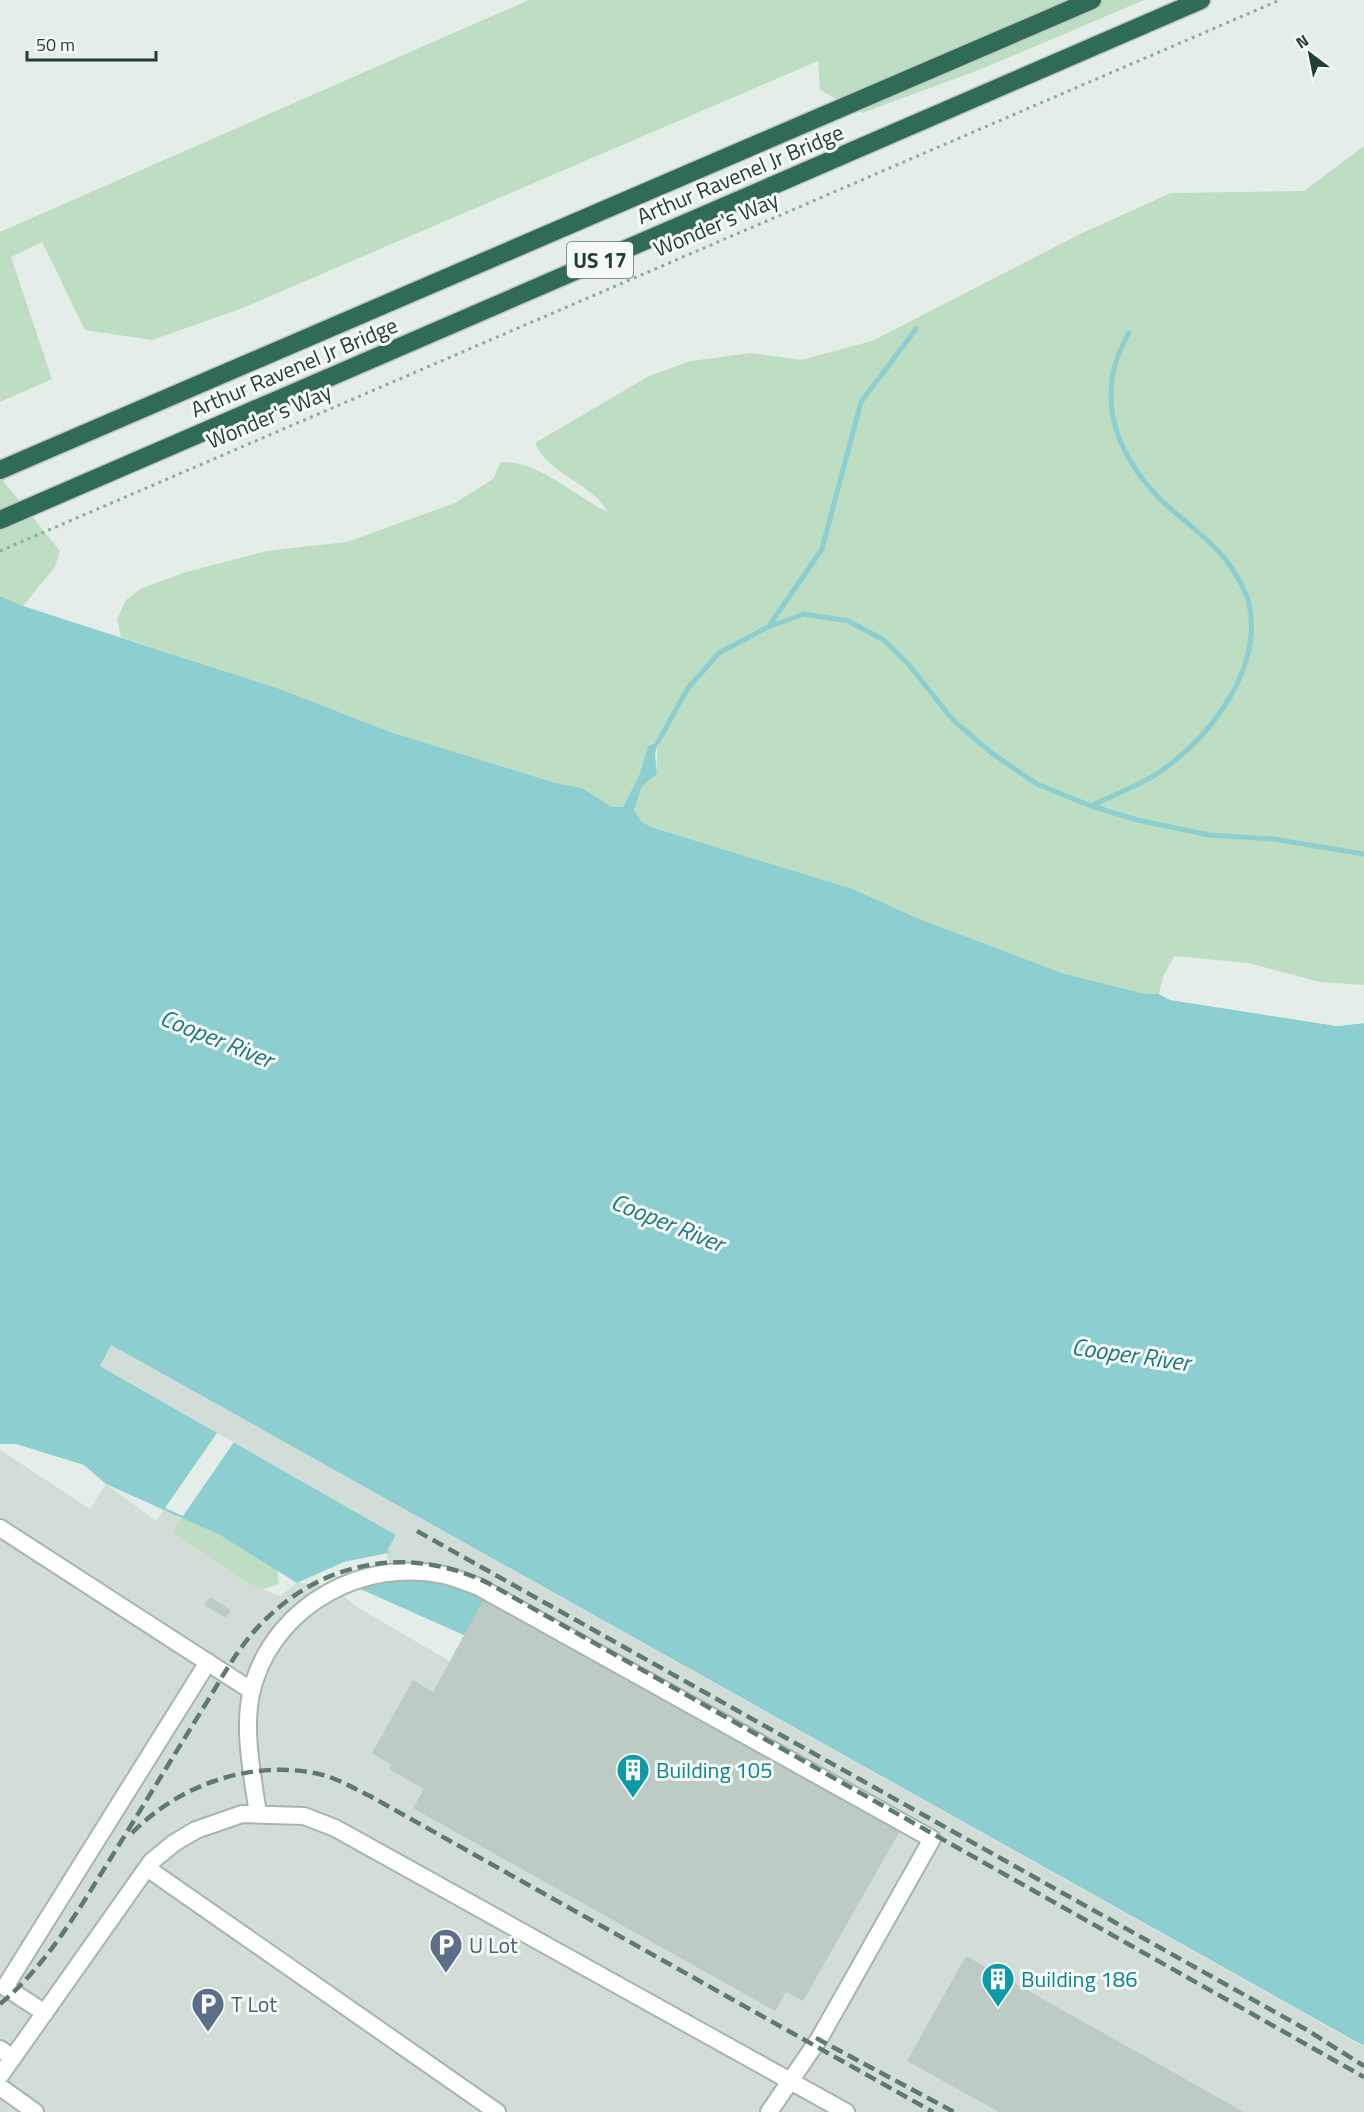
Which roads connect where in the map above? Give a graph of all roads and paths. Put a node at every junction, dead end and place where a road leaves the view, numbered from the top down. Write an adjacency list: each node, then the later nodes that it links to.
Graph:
1 (1092, 0): 4 (highway, Arthur Ravenel Jr Bridge / US 17)
2 (1201, 0): 5 (highway, Arthur Ravenel Jr Bridge / US 17)
3 (1280, 0): 6 (path, Wonder's Way)
4 (0, 470)
5 (0, 520)
6 (0, 551)
7 (0, 1528): 8 (lane)
8 (208, 1662): 9 (lane); 12 (lane)
9 (252, 1691): 10 (lane); 15 (lane)
10 (258, 1814): 11 (lane); 15 (lane)
11 (147, 1868): 12 (lane); 18 (lane)
12 (45, 2013): 13 (lane)
13 (6, 2054): 14 (lane)
14 (0, 2076)
15 (790, 2081): 19 (lane); 20 (lane)
16 (0, 2087): 17 (lane)
17 (35, 2112)
18 (496, 2112)
19 (769, 2112)
20 (846, 2112)

